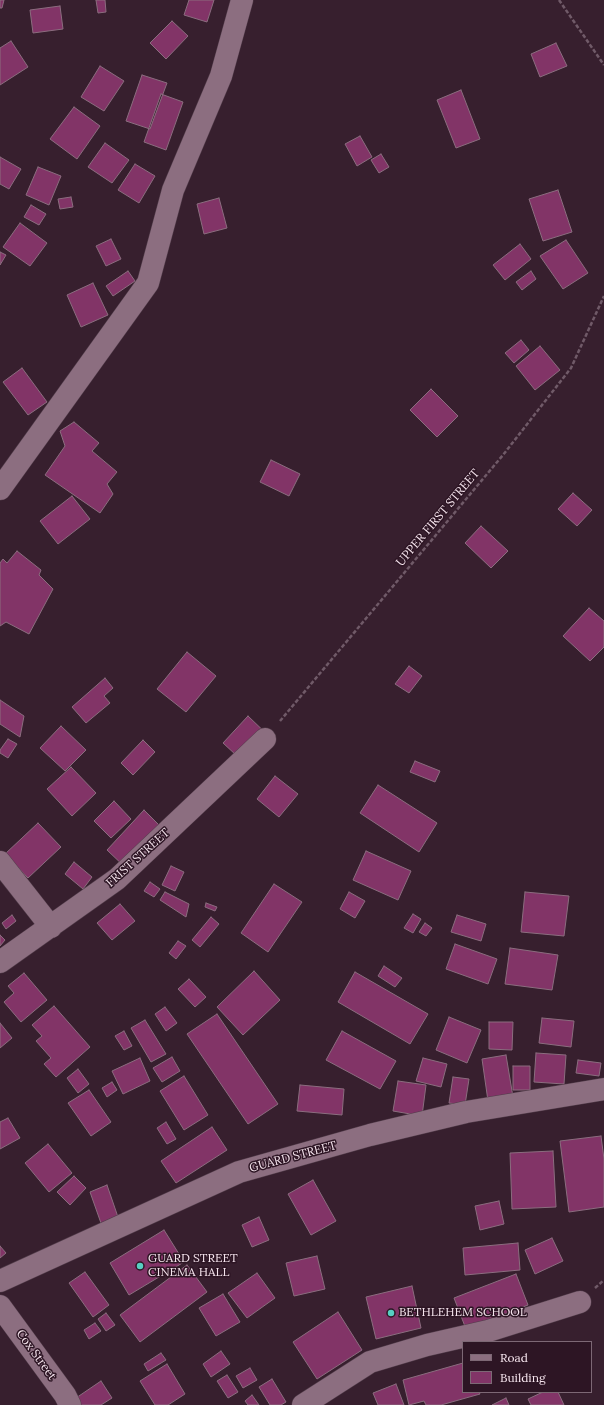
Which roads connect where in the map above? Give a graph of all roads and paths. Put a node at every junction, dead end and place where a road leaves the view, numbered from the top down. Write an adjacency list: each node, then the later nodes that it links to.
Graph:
1 (242, 0): 5 (street)
2 (559, 0): 3 (path)
3 (604, 65)
4 (604, 296): 6 (path, UPPER FIRST STREET)
5 (0, 489)
6 (265, 739): 8 (street, FRIST STREET)
7 (0, 862): 8 (street)
8 (51, 927): 9 (street, FRIST STREET)
9 (0, 962)
10 (604, 1089): 11 (street, GUARD STREET)
11 (0, 1281)
12 (580, 1302): 15 (street)
13 (0, 1306): 14 (street, Cox Street)
14 (70, 1405)
15 (303, 1405)

